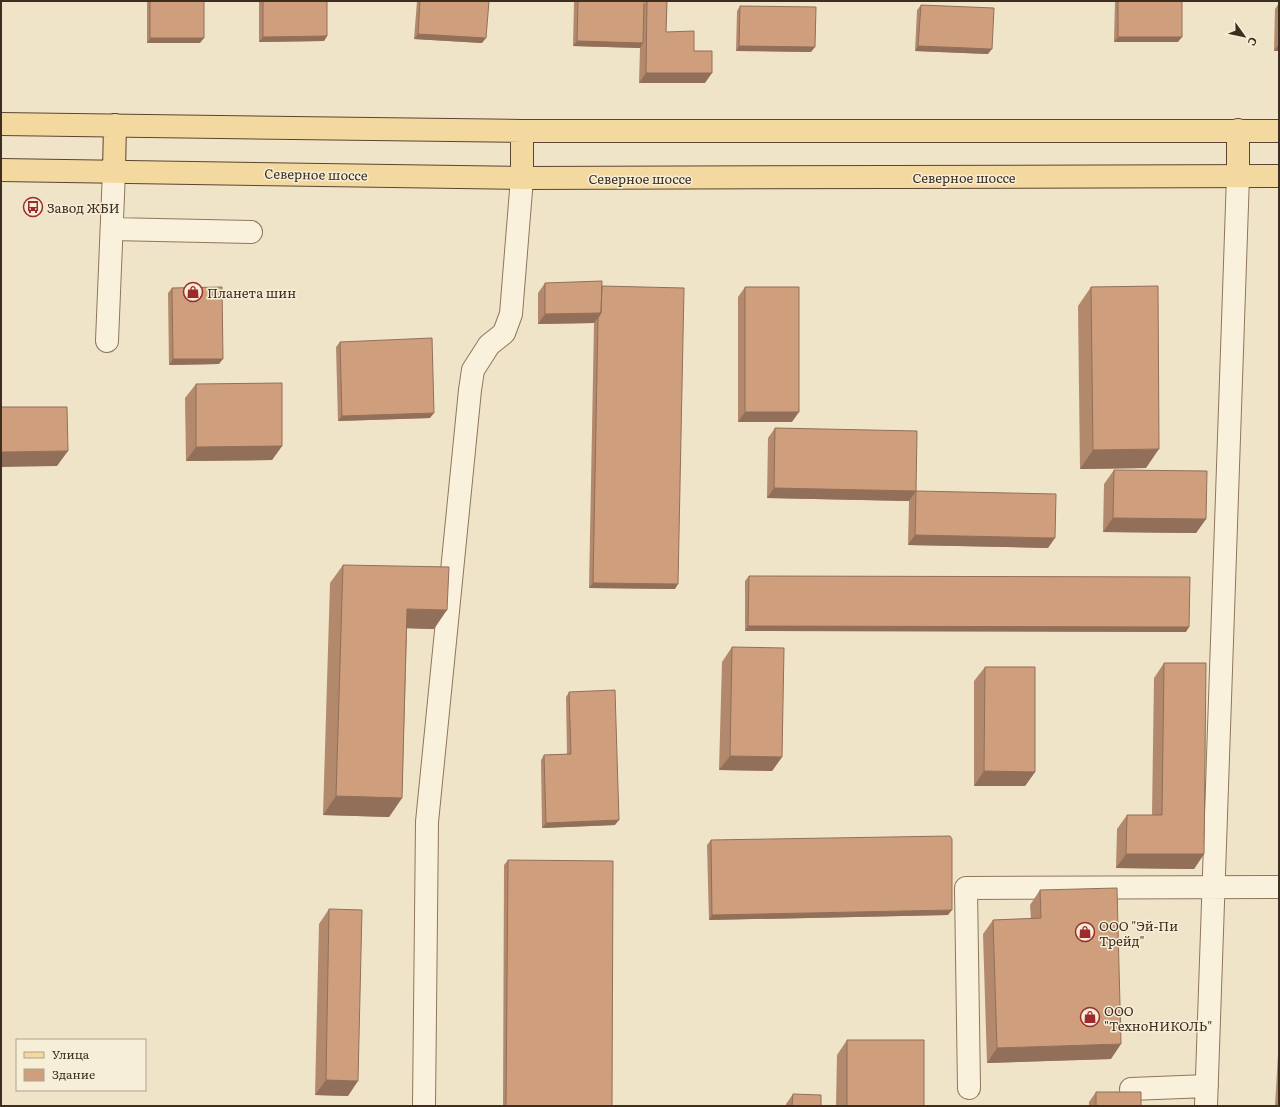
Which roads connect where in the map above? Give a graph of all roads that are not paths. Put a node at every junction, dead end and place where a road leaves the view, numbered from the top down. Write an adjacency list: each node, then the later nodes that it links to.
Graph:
1 (1, 124): 2 (main road)
2 (115, 125): 4 (main road); 7 (main road)
3 (1238, 130): 4 (main road); 5 (main road); 8 (main road)
4 (522, 131): 10 (main road)
5 (1279, 131)
6 (1, 170): 7 (main road, Северное шоссе)
7 (114, 171): 10 (main road, Северное шоссе); 11 (lane)
8 (1238, 176): 9 (main road, Северное шоссе); 10 (main road, Северное шоссе); 14 (lane)
9 (1279, 176)
10 (522, 178): 19 (lane)
11 (112, 229): 12 (lane); 13 (lane)
12 (251, 232)
13 (107, 341)
14 (1214, 886): 15 (lane); 16 (lane); 18 (lane)
15 (1279, 887)
16 (970, 1088)
17 (1131, 1089): 18 (lane)
18 (1207, 1096)
19 (424, 1106)

